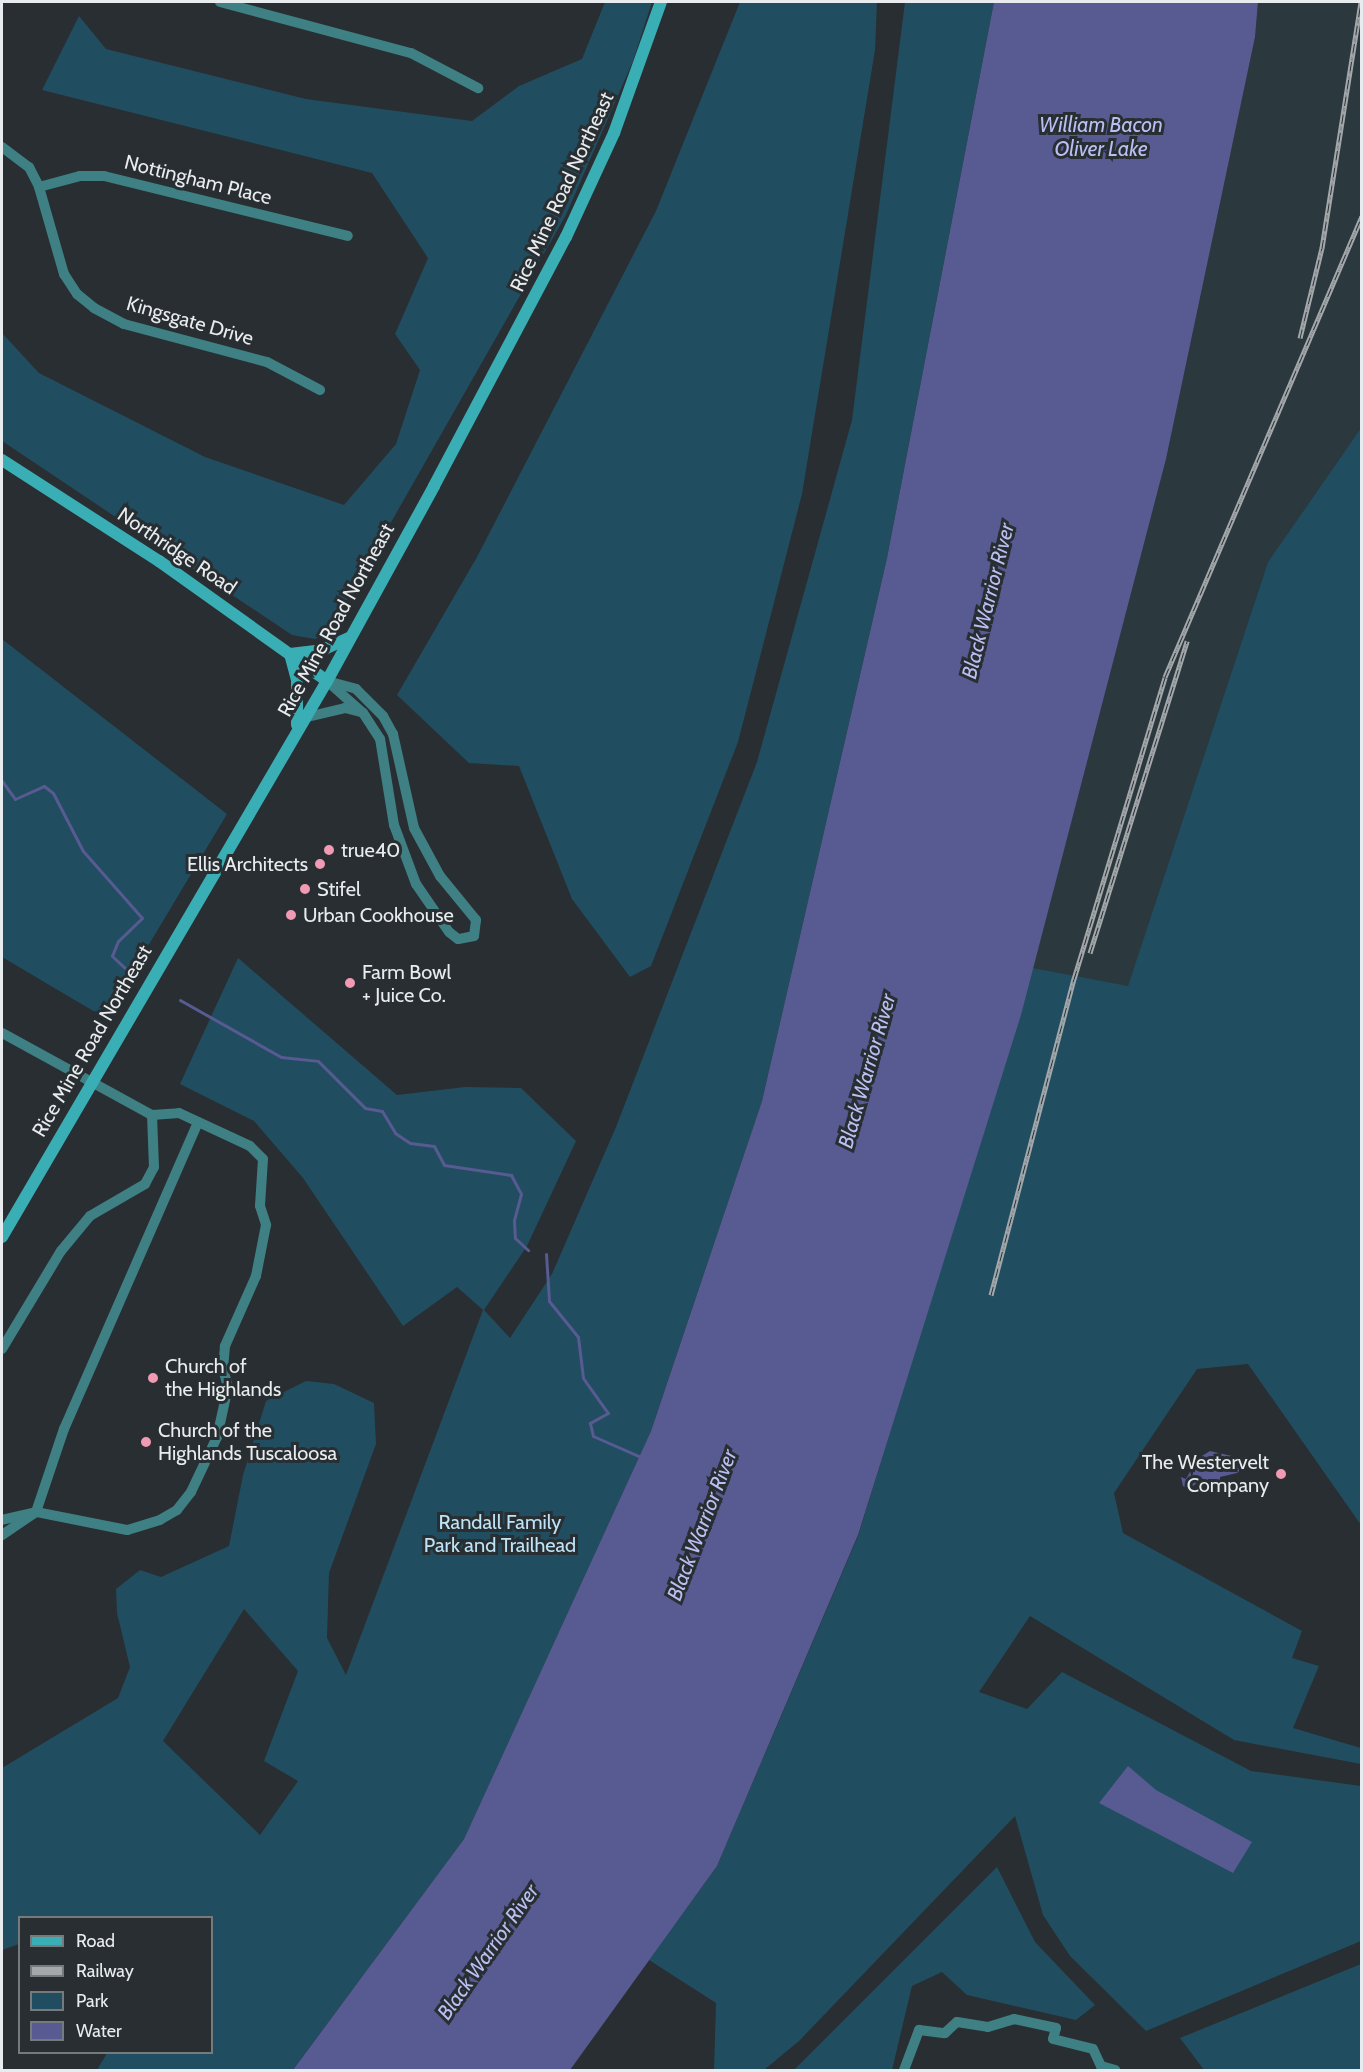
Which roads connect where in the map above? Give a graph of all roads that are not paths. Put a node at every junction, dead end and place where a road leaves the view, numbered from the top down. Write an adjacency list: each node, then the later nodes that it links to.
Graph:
1 (220, 2): 3 (street)
2 (661, 2): 9 (main road, Rice Mine Road Northeast)
3 (478, 88)
4 (2, 147): 5 (street, Kingsgate Drive)
5 (39, 187): 6 (street, Nottingham Place); 7 (street, Kingsgate Drive)
6 (348, 236)
7 (320, 390)
8 (2, 460): 10 (main road, Northridge Road)
9 (349, 638): 10 (main road); 11 (main road, Rice Mine Road Northeast)
10 (290, 654): 11 (main road, Northridge Road); 14 (main road)
11 (327, 681): 12 (street); 12 (street); 13 (main road, Rice Mine Road Northeast)
12 (363, 713): 13 (street)
13 (303, 718): 14 (main road, Rice Mine Road Northeast)
14 (296, 730): 16 (main road, Rice Mine Road Northeast)
15 (2, 1033): 16 (street)
16 (90, 1082): 17 (street); 19 (main road, Rice Mine Road Northeast)
17 (152, 1115): 18 (street); 20 (street)
18 (198, 1122): 21 (street); 21 (street)
19 (2, 1237)
20 (2, 1349)
21 (36, 1512): 22 (street); 23 (street)
22 (2, 1520)
23 (2, 1535)
24 (904, 2070): 25 (street)
25 (1115, 2070)

